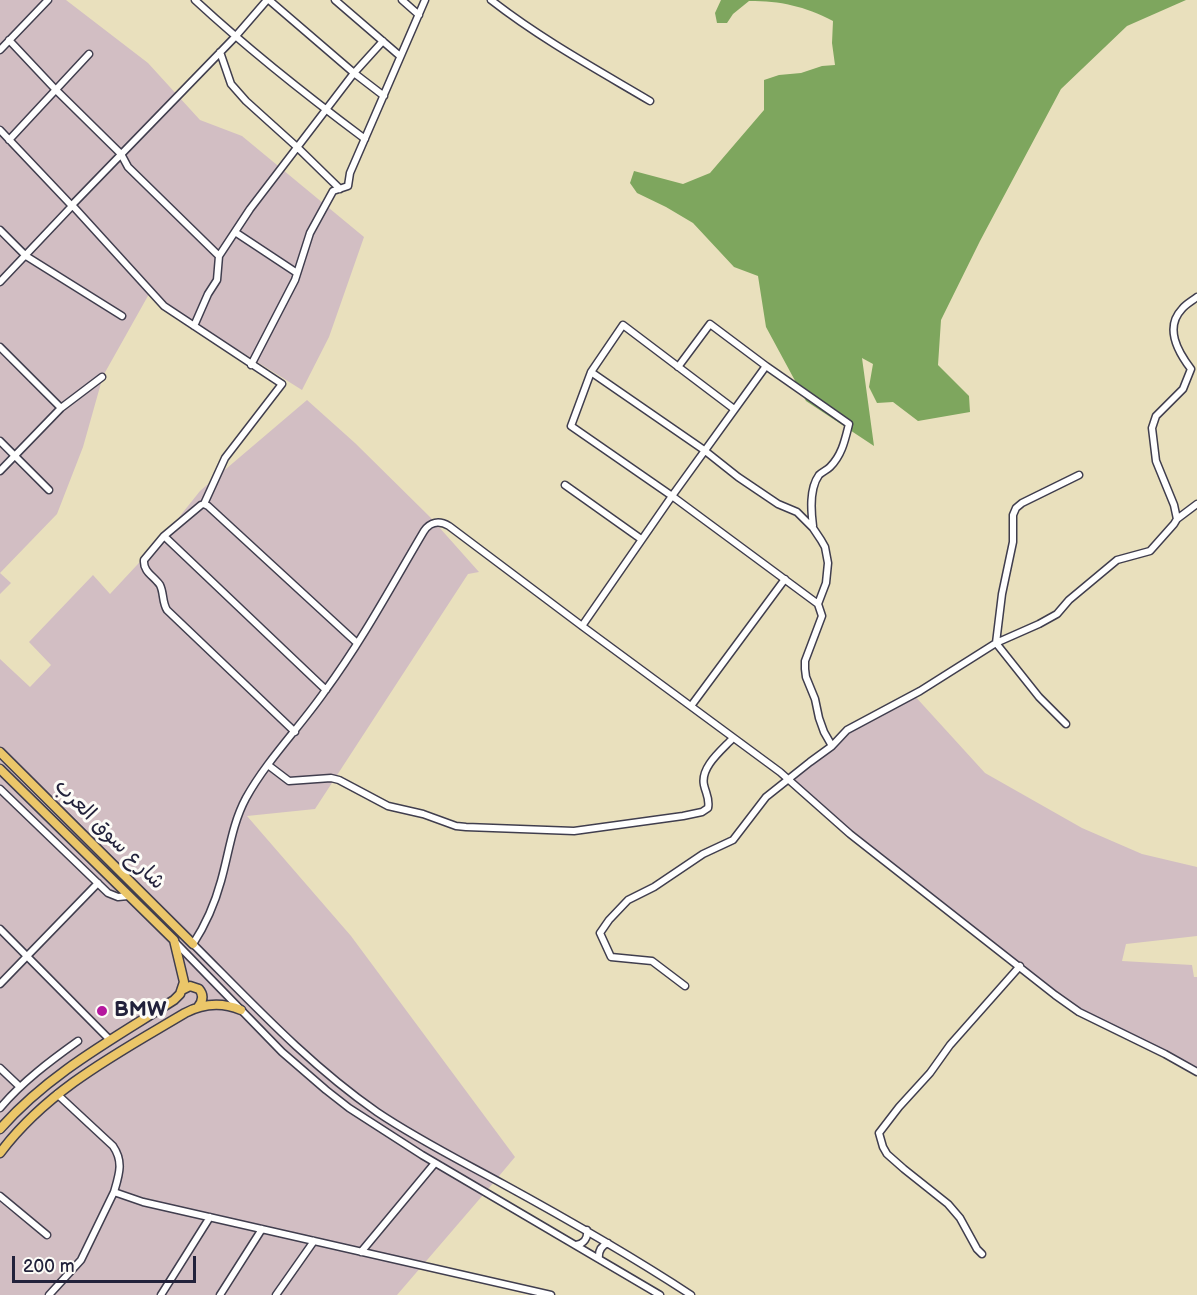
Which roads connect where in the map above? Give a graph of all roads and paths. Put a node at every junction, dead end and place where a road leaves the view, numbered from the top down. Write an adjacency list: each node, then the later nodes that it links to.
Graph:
1 (48, 0): 10 (street)
2 (195, 0): 9 (street)
3 (268, 0): 9 (street); 16 (street)
4 (335, 0): 11 (street)
5 (402, 0): 8 (street)
6 (425, 0): 8 (street)
7 (491, 0): 19 (street)
8 (419, 15): 15 (street)
9 (235, 37): 13 (street); 20 (street)
10 (9, 40): 12 (street); 17 (street)
11 (383, 41): 15 (street); 16 (street)
12 (0, 50)
13 (220, 52): 24 (street); 25 (street)
14 (89, 54): 17 (street)
15 (400, 56): 18 (street)
16 (354, 73): 18 (street); 20 (street)
17 (56, 90): 23 (street); 25 (street)
18 (384, 96): 22 (street)
19 (650, 101)
20 (325, 110): 22 (street); 24 (street)
21 (0, 130): 23 (street)
22 (365, 139): 26 (street)
23 (9, 140): 27 (street)
24 (297, 147): 26 (street); 29 (street)
25 (121, 154): 27 (street); 31 (street)
26 (340, 189): 32 (street)
27 (72, 205): 30 (street); 36 (street)
28 (0, 230): 30 (street)
29 (234, 232): 31 (street); 32 (street)
30 (26, 256): 33 (street); 35 (street)
31 (219, 256): 36 (street)
32 (297, 273): 38 (street)
33 (0, 282)
34 (1197, 297): 55 (street)
35 (122, 316)
36 (194, 326): 38 (street)
37 (0, 347): 43 (street)
38 (251, 365): 53 (street)
39 (766, 366): 40 (street); 44 (street); 56 (street)
40 (678, 367): 41 (street); 44 (street)
41 (591, 372): 46 (street); 52 (street)
42 (102, 377): 43 (street)
43 (61, 408): 47 (street)
44 (734, 409): 46 (street)
45 (0, 441): 47 (street)
46 (704, 450): 52 (street); 56 (street)
47 (15, 456): 48 (street); 51 (street)
48 (0, 471)
49 (1079, 476): 63 (street)
50 (565, 485): 58 (street)
51 (50, 490)
52 (672, 496): 58 (street); 59 (street)
53 (204, 504): 57 (street); 62 (street)
54 (1197, 504): 55 (street)
55 (1177, 519): 63 (street)
56 (813, 528): 60 (street)
57 (164, 536): 64 (street); 67 (street)
58 (641, 539): 61 (street)
59 (785, 579): 60 (street); 65 (street)
60 (818, 604): 69 (street)
61 (582, 626): 62 (street); 65 (street)
62 (357, 643): 64 (street)
63 (996, 643): 66 (street); 69 (street)
64 (326, 690): 67 (street)
65 (691, 706): 68 (street)
66 (1066, 724)
67 (295, 732): 71 (street)
68 (733, 738): 71 (street); 73 (street)
69 (832, 746): 73 (street)
70 (0, 752): 79 (main road, شارع سوق العرب)
71 (268, 765): 79 (street)
72 (1, 771): 76 (main road)
73 (789, 780): 81 (street); 83 (street)
74 (0, 789): 75 (street)
75 (98, 883): 76 (street); 80 (street)
76 (128, 896): 78 (main road)
77 (0, 929): 80 (street)
78 (174, 940): 84 (main road); 86 (street)
79 (194, 944): 101 (street)
80 (27, 956): 82 (street); 87 (street)
81 (1020, 966): 90 (street); 107 (street)
82 (0, 984)
83 (685, 986)
84 (183, 990): 85 (main road); 87 (main road)
85 (198, 1006): 86 (main road); 92 (main road)
86 (241, 1010): 96 (street)
87 (110, 1040): 94 (main road)
88 (78, 1041): 91 (street)
89 (0, 1068): 91 (street)
90 (1197, 1072)
91 (20, 1087): 93 (street)
92 (57, 1094): 95 (main road); 97 (street)
93 (0, 1108)
94 (0, 1129)
95 (0, 1153)
96 (435, 1163): 105 (street); 106 (street)
97 (114, 1192): 99 (street); 109 (street)
98 (0, 1196): 102 (street)
99 (210, 1217): 100 (street); 110 (street)
100 (262, 1229): 103 (street); 111 (street)
101 (587, 1230): 104 (street); 105 (street)
102 (47, 1236)
103 (314, 1241): 106 (street); 112 (street)
104 (608, 1243): 108 (street); 115 (street)
105 (576, 1245): 108 (street)
106 (361, 1252): 113 (street)
107 (982, 1254)
108 (599, 1259): 114 (street)
109 (49, 1295)
110 (161, 1295)
111 (221, 1295)
112 (276, 1295)
113 (551, 1295)
114 (660, 1295)
115 (691, 1295)

